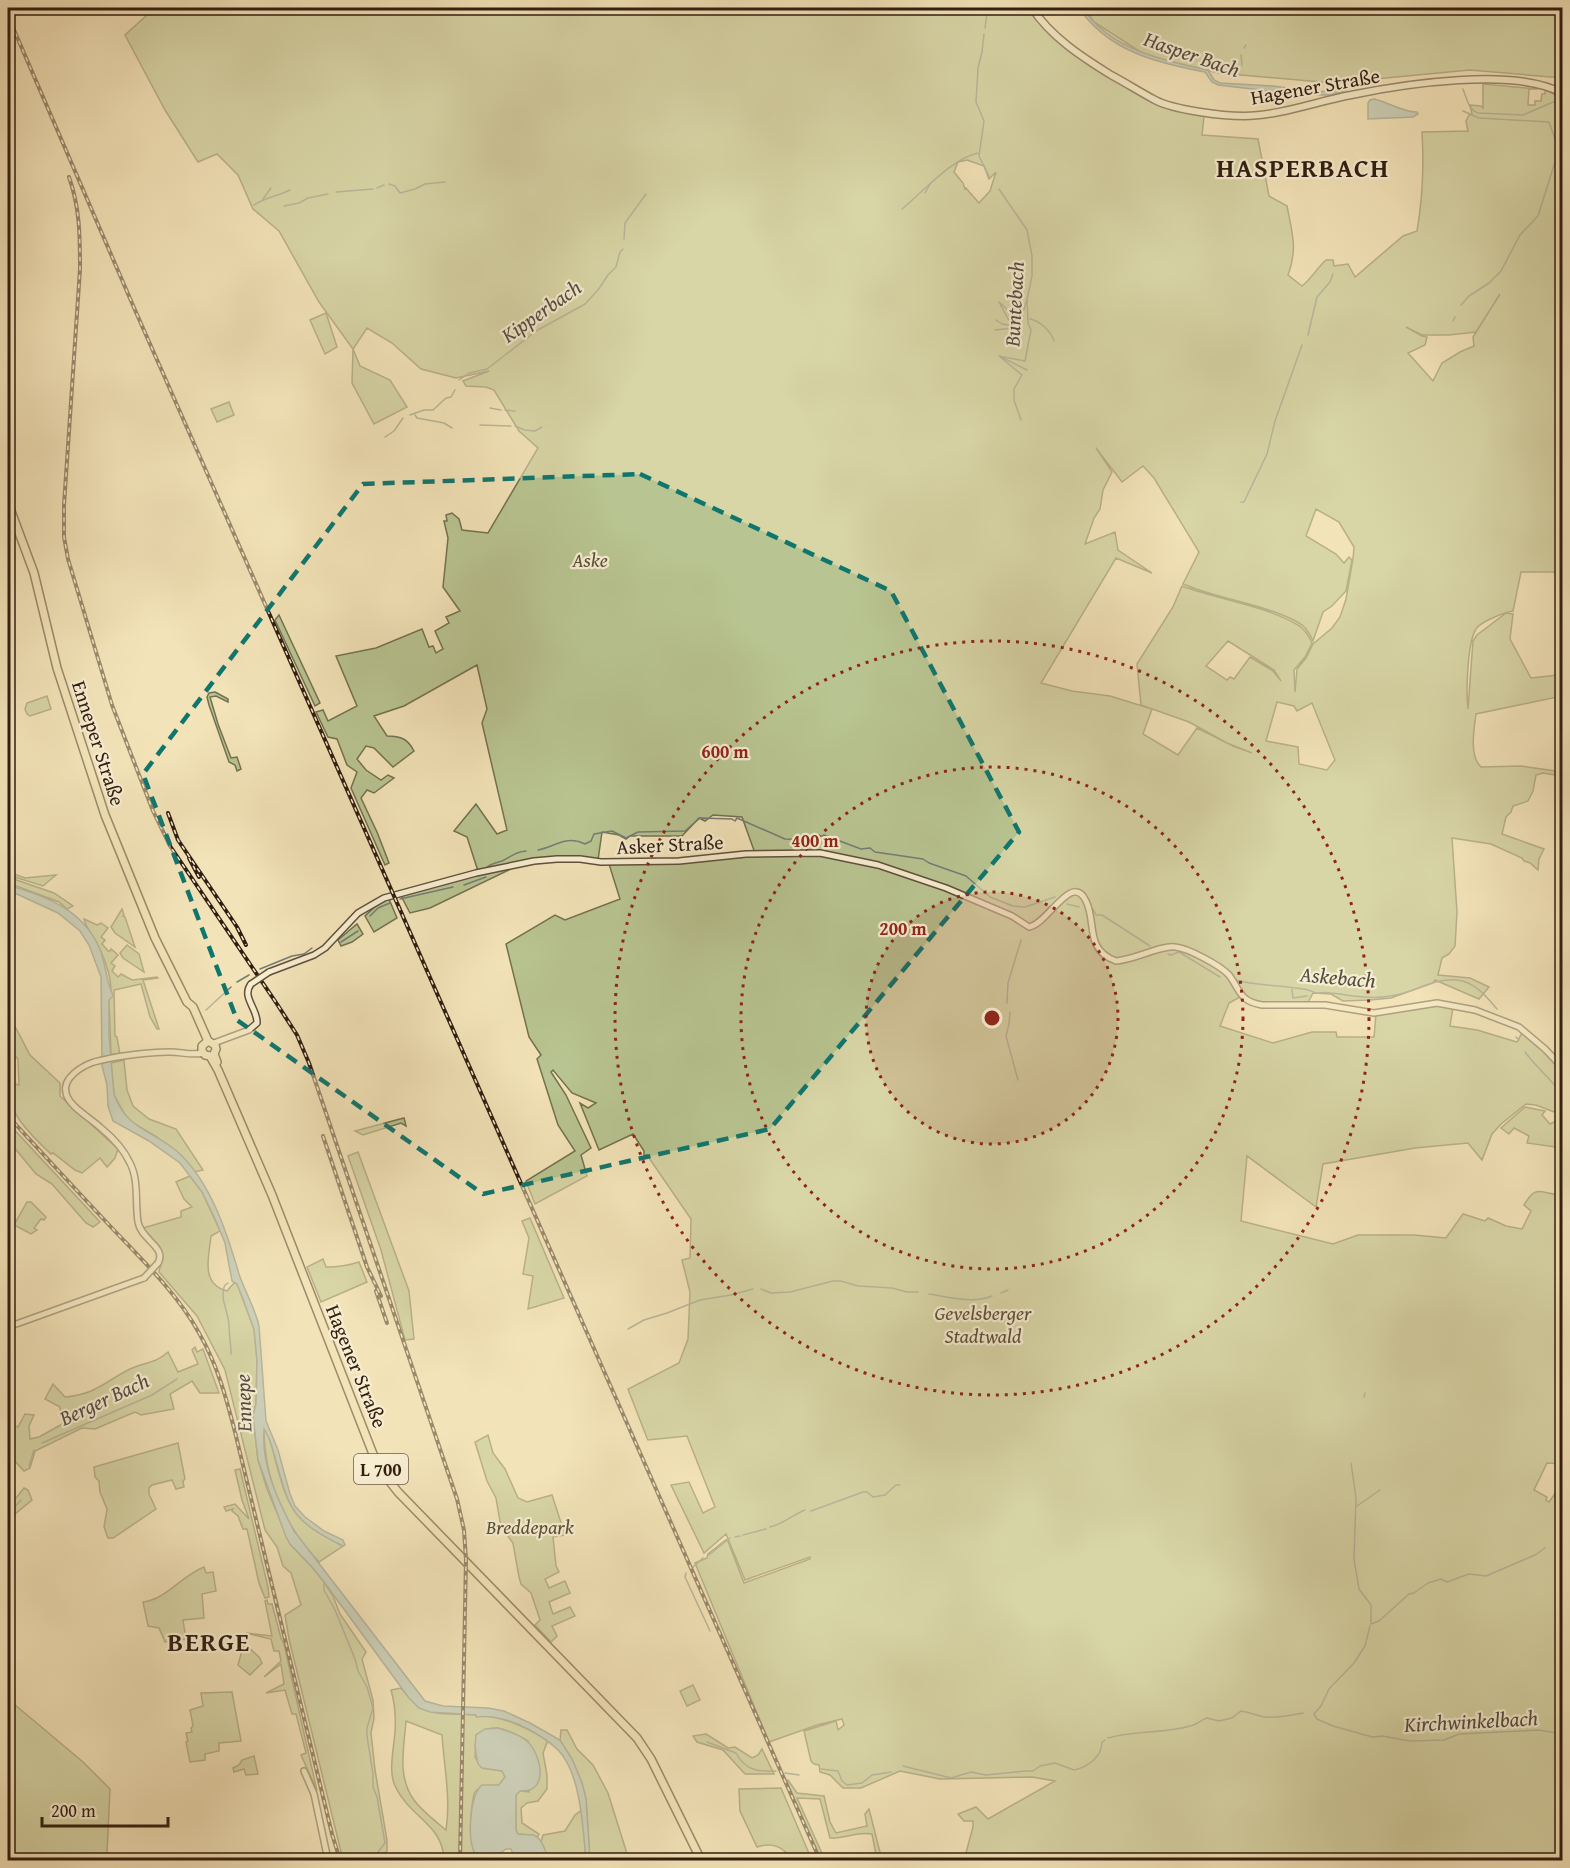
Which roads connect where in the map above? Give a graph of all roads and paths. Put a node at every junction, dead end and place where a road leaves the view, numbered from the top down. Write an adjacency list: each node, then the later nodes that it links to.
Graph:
1 (1032, 8): 2 (main road, Hagener Straße)
2 (1563, 93)
3 (8, 503): 4 (main road, Enneper Straße / L 700)
4 (179, 985): 5 (main road, Hagener Straße / L 700)
5 (209, 1048): 6 (street, Asker Straße, bridge); 7 (street, bridge); 10 (main road, Hagener Straße / L 700)
6 (1563, 1067)
7 (8, 1327)
8 (304, 1771): 9 (street)
9 (328, 1860)
10 (701, 1860)

